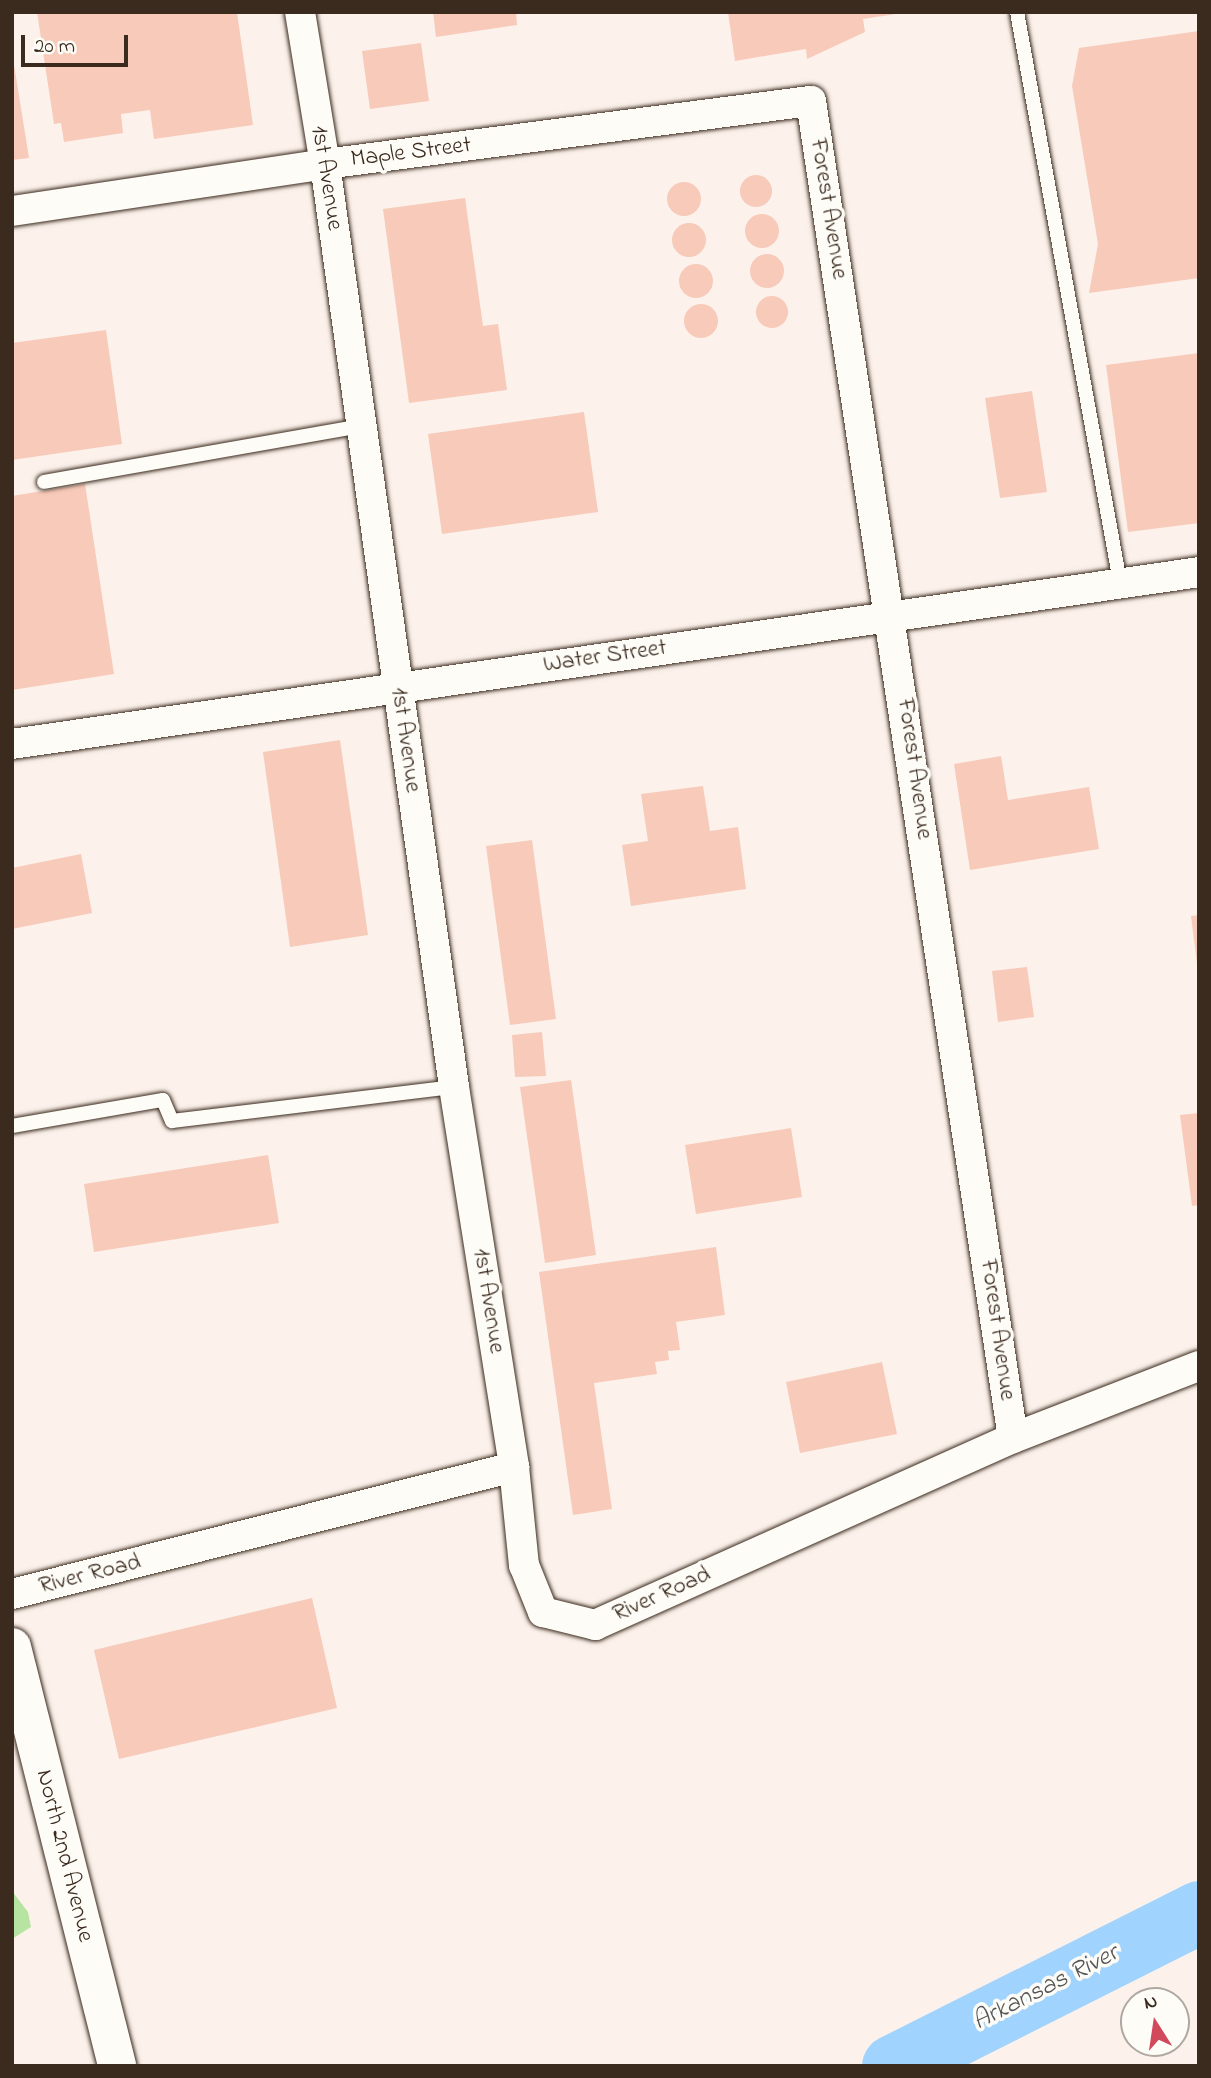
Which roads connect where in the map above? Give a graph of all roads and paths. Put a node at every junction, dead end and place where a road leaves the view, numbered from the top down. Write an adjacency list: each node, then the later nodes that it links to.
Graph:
1 (300, 12): 4 (street, 1st Avenue)
2 (1017, 12): 9 (lane)
3 (811, 101): 4 (street, Maple Street); 10 (street, Forest Avenue)
4 (325, 164): 5 (street, Maple Street); 6 (street, 1st Avenue)
5 (12, 211)
6 (362, 426): 7 (lane); 11 (street, 1st Avenue)
7 (44, 482)
8 (1199, 572): 9 (street, Water Street)
9 (1120, 582): 10 (street, Water Street)
10 (891, 615): 11 (street, Water Street); 16 (street, Forest Avenue)
11 (398, 687): 12 (street, Water Street); 13 (street, 1st Avenue)
12 (12, 744)
13 (454, 1087): 14 (lane); 17 (street, 1st Avenue)
14 (12, 1126)
15 (1199, 1366): 16 (street, River Road)
16 (1013, 1438): 17 (street, River Road)
17 (514, 1467): 18 (street, River Road)
18 (12, 1594)
19 (12, 1647): 20 (main road, North 2nd Avenue)
20 (117, 2066)

